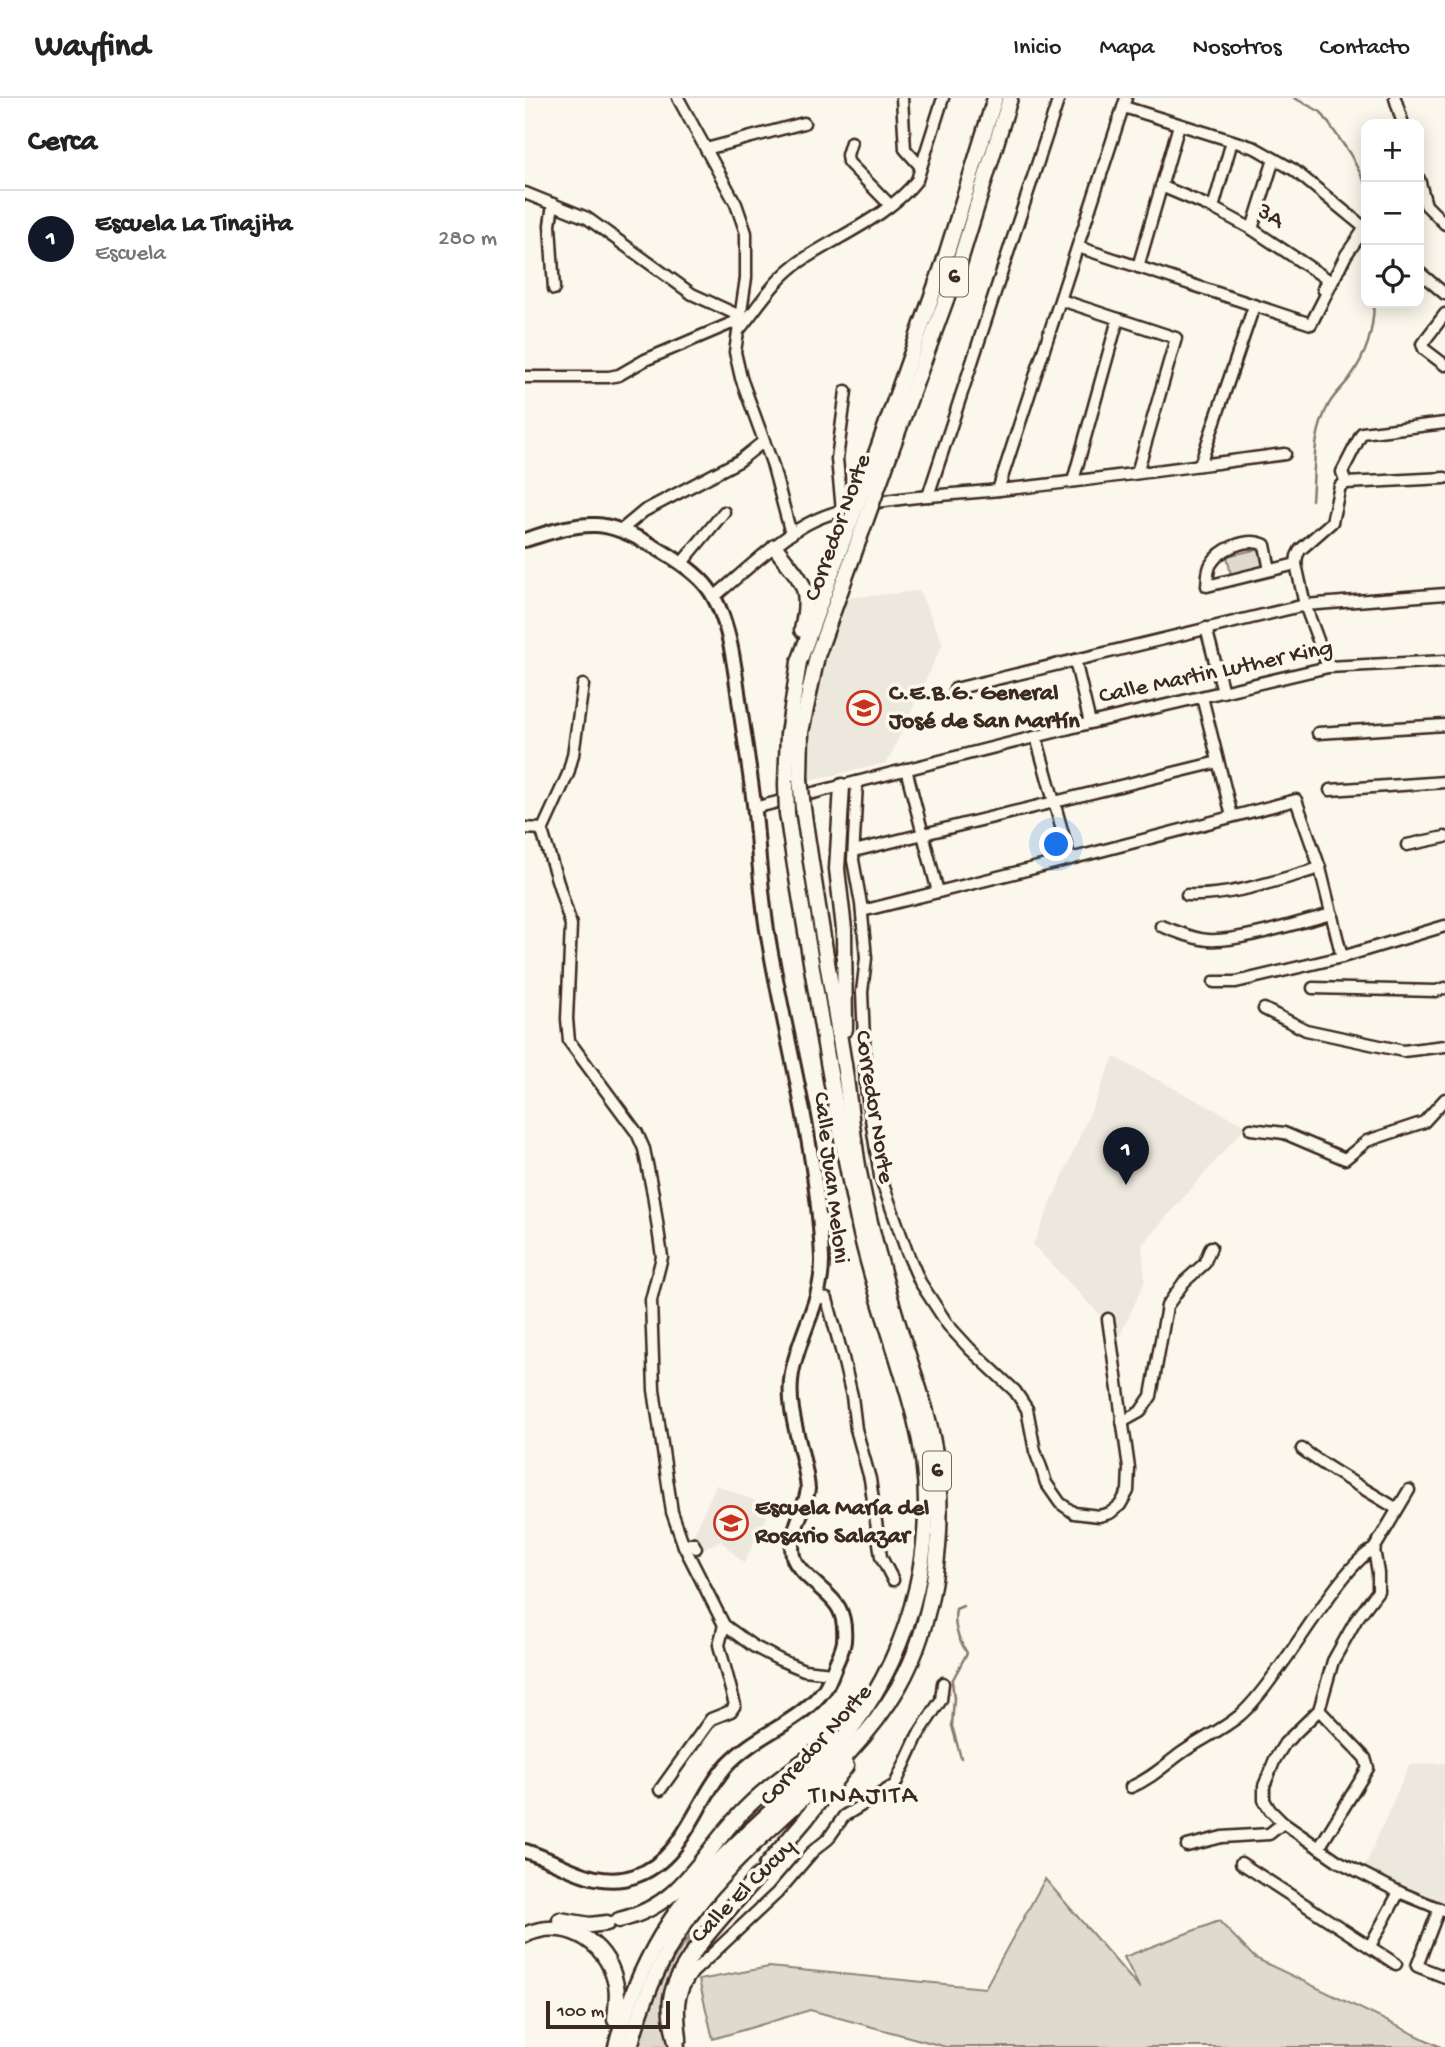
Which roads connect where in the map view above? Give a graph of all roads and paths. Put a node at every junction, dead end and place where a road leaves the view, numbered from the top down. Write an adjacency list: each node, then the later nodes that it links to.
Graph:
1 (678, 98): 14 (street)
2 (902, 98): 16 (street)
3 (943, 98): 16 (street)
4 (995, 98): 43 (highway, Corredor Norte / 6)
5 (1010, 98): 43 (highway, Corredor Norte / 6)
6 (1059, 98): 51 (street)
7 (1395, 98): 9 (street)
8 (1125, 103): 11 (street); 27 (street)
9 (1401, 119)
10 (804, 123): 14 (street)
11 (1179, 125): 12 (street); 18 (street)
12 (1232, 141): 15 (street); 22 (street)
13 (851, 142): 21 (street)
14 (706, 149): 37 (street)
15 (1274, 159): 23 (street); 25 (street)
16 (921, 167): 21 (street)
17 (1420, 182): 24 (street)
18 (1161, 186): 22 (street, 3A); 28 (street)
19 (525, 193): 20 (street)
20 (553, 204): 30 (street); 37 (street)
21 (889, 204): 37 (street)
22 (1213, 208): 25 (street, 3A)
23 (1361, 224)
24 (1445, 224)
25 (1252, 229): 34 (street, 3A)
26 (1361, 235): 34 (street)
27 (1078, 247): 28 (street); 32 (street)
28 (1138, 267): 33 (street)
29 (1424, 276): 31 (street)
30 (554, 289)
31 (1445, 294)
32 (1061, 300): 36 (street); 50 (street)
33 (1254, 306): 34 (street); 45 (street)
34 (1319, 307)
35 (1445, 314): 38 (street)
36 (1118, 319): 46 (street); 48 (street)
37 (739, 323): 39 (street); 42 (street)
38 (1445, 365)
39 (525, 377)
40 (846, 391): 52 (street)
41 (1445, 423): 49 (street)
42 (764, 441): 54 (street); 55 (street)
43 (883, 452): 58 (highway, Corredor Norte / 6, bridge)
44 (1285, 454): 45 (street)
45 (1200, 465): 46 (street)
46 (1137, 473): 48 (street)
47 (1445, 478): 49 (street)
48 (1073, 481): 50 (street)
49 (1346, 483): 60 (street)
50 (998, 490): 51 (street)
51 (928, 496): 52 (street)
52 (842, 510): 55 (street)
53 (724, 512): 59 (street)
54 (620, 531): 56 (main road, Calle Juan Meloni); 59 (main road, Calle Juan Meloni)
55 (791, 534): 57 (street)
56 (525, 540)
57 (775, 548): 63 (street); 68 (highway)
58 (847, 551): 68 (highway, Corredor Norte / 6); 80 (highway, Corredor Norte / 6)
59 (681, 564): 63 (main road, Calle Juan Meloni)
60 (1296, 564): 61 (street); 64 (street)
61 (1270, 570): 61 (street)
62 (1445, 594): 64 (street)
63 (714, 597): 86 (main road, Calle Juan Meloni)
64 (1305, 605): 65 (street); 69 (street)
65 (1206, 628): 66 (street); 72 (street)
66 (1075, 660): 71 (street); 74 (street)
67 (1445, 661): 69 (street, Calle Martin Luther King)
68 (799, 662): 80 (highway, Corredor Norte / 6)
69 (1328, 667): 72 (street, Calle Martin Luther King)
70 (583, 685): 89 (street)
71 (955, 689)
72 (1223, 692): 73 (street, Calle Martin Luther King)
73 (1202, 697): 74 (street, Calle Martin Luther King); 78 (street)
74 (1090, 723): 77 (street, Calle Martin Luther King)
75 (1445, 725): 76 (street)
76 (1318, 733)
77 (1036, 737): 79 (street, Calle Martin Luther King); 85 (street)
78 (1218, 762): 85 (street); 87 (street)
79 (906, 769): 81 (street, Calle Martin Luther King); 90 (street)
80 (793, 781): 108 (highway, Corredor Norte / 6, bridge); 126 (highway, Corredor Norte / 6, bridge)
81 (857, 782): 83 (street, Calle Martin Luther King); 93 (street)
82 (1445, 782): 84 (street)
83 (842, 786): 86 (street, Calle Martin Luther King); 108 (highway)
84 (1330, 790)
85 (1054, 803): 90 (street); 94 (street)
86 (754, 808): 112 (main road, Calle Juan Meloni)
87 (1232, 816): 94 (street); 95 (street)
88 (525, 828): 89 (street)
89 (542, 829): 118 (street)
90 (923, 834): 93 (street); 96 (street)
91 (1445, 836): 92 (street)
92 (1407, 845)
93 (854, 851): 98 (street)
94 (1070, 859): 96 (street)
95 (1320, 868): 97 (street); 99 (street)
96 (938, 892): 98 (street)
97 (1187, 895)
98 (862, 911): 114 (street)
99 (1332, 914): 100 (street); 102 (street)
100 (1161, 926)
101 (1445, 926): 102 (street)
102 (1342, 957): 103 (street)
103 (1214, 982)
104 (1445, 988): 105 (street)
105 (1313, 989)
106 (1265, 1009): 107 (street)
107 (1445, 1046)
108 (845, 1076): 127 (highway, Corredor Norte / 6)
109 (1445, 1099): 110 (street)
110 (1251, 1129)
111 (1211, 1247): 114 (street)
112 (818, 1297): 121 (street); 123 (main road, Calle Juan Meloni)
113 (1108, 1319): 114 (street)
114 (1122, 1422)
115 (1302, 1449): 117 (street)
116 (1409, 1490): 117 (street)
117 (1397, 1509): 120 (street)
118 (684, 1546): 119 (street); 122 (street)
119 (696, 1548)
120 (1374, 1549): 125 (street); 128 (street)
121 (893, 1580)
122 (724, 1625): 123 (street); 129 (street)
123 (832, 1673): 133 (main road, Calle Juan Meloni)
124 (943, 1684): 145 (street, Calle El Cucuy)
125 (1319, 1710): 130 (street); 132 (street)
126 (861, 1715): 137 (highway); 142 (highway, Corredor Norte / 6)
127 (878, 1719): 143 (highway, Corredor Norte / 6); 144 (highway)
128 (1131, 1787)
129 (660, 1790)
130 (1283, 1823): 131 (street); 132 (street)
131 (1187, 1846)
132 (1319, 1848): 135 (street)
133 (525, 1851)
134 (1241, 1863): 139 (street)
135 (1399, 1892): 136 (street); 139 (street)
136 (1442, 1910): 141 (street)
137 (525, 1924)
138 (525, 1935): 142 (highway)
139 (1370, 1946): 140 (street)
140 (1396, 1964)
141 (1445, 1977)
142 (614, 2047)
143 (630, 2047)
144 (677, 2047)
145 (683, 2047)

